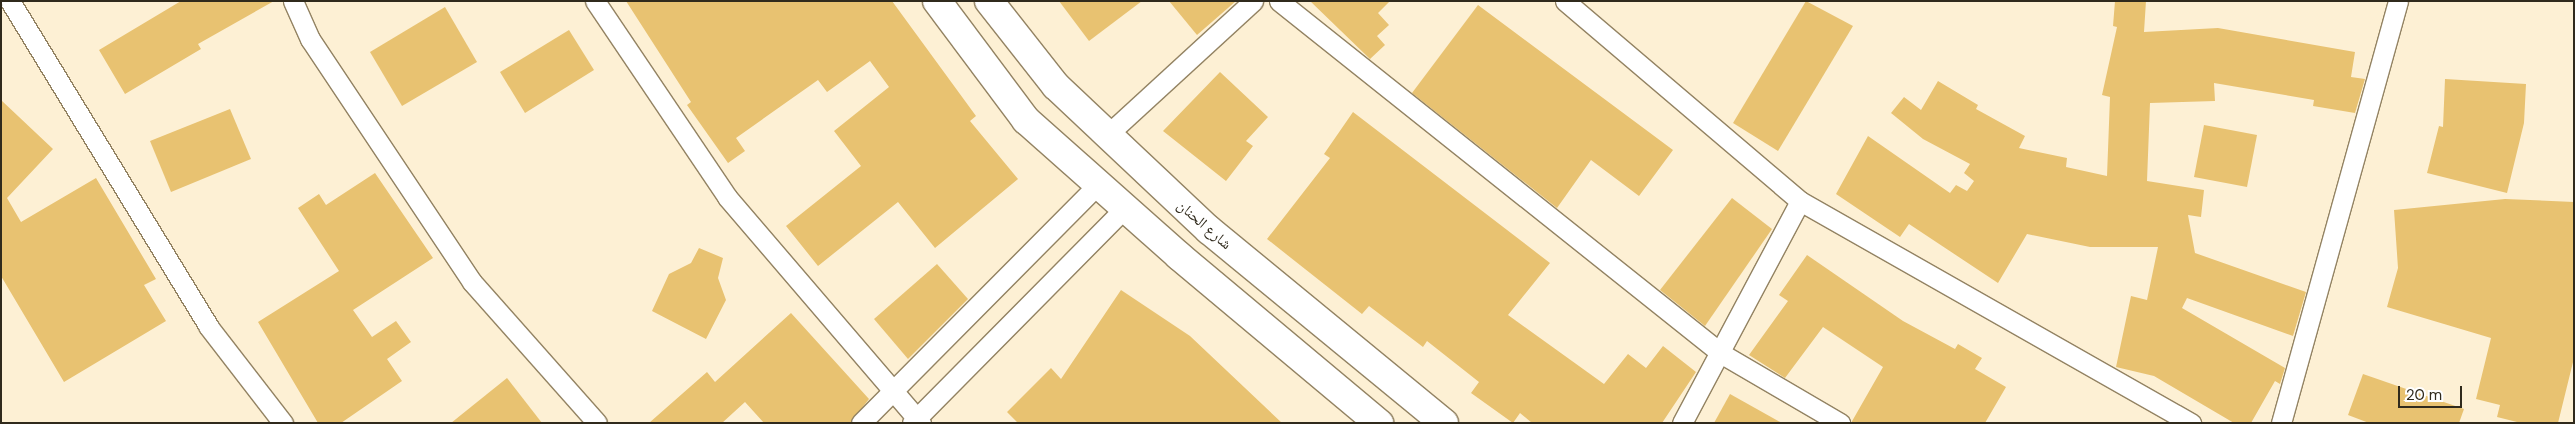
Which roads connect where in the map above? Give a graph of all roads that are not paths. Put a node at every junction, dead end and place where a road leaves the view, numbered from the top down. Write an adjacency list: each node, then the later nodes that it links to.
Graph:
1 (10, 1): 17 (street)
2 (292, 1): 18 (street)
3 (595, 1): 15 (street)
4 (937, 1): 11 (main road)
5 (989, 1): 10 (main road, شارع الحنان)
6 (1253, 1): 10 (street)
7 (1279, 1): 14 (street)
8 (1565, 1): 12 (street)
9 (2398, 1): 25 (street)
10 (1107, 135): 21 (main road, شارع الحنان)
11 (1098, 184): 13 (main road); 15 (street)
12 (1800, 201): 14 (street); 24 (street)
13 (1125, 208): 16 (street); 20 (main road)
14 (1722, 354): 22 (street); 23 (street)
15 (894, 389): 16 (street); 19 (street)
16 (917, 421)
17 (283, 423)
18 (597, 423)
19 (861, 423)
20 (1378, 423)
21 (1444, 423)
22 (1682, 423)
23 (1840, 423)
24 (2191, 423)
25 (2282, 423)

